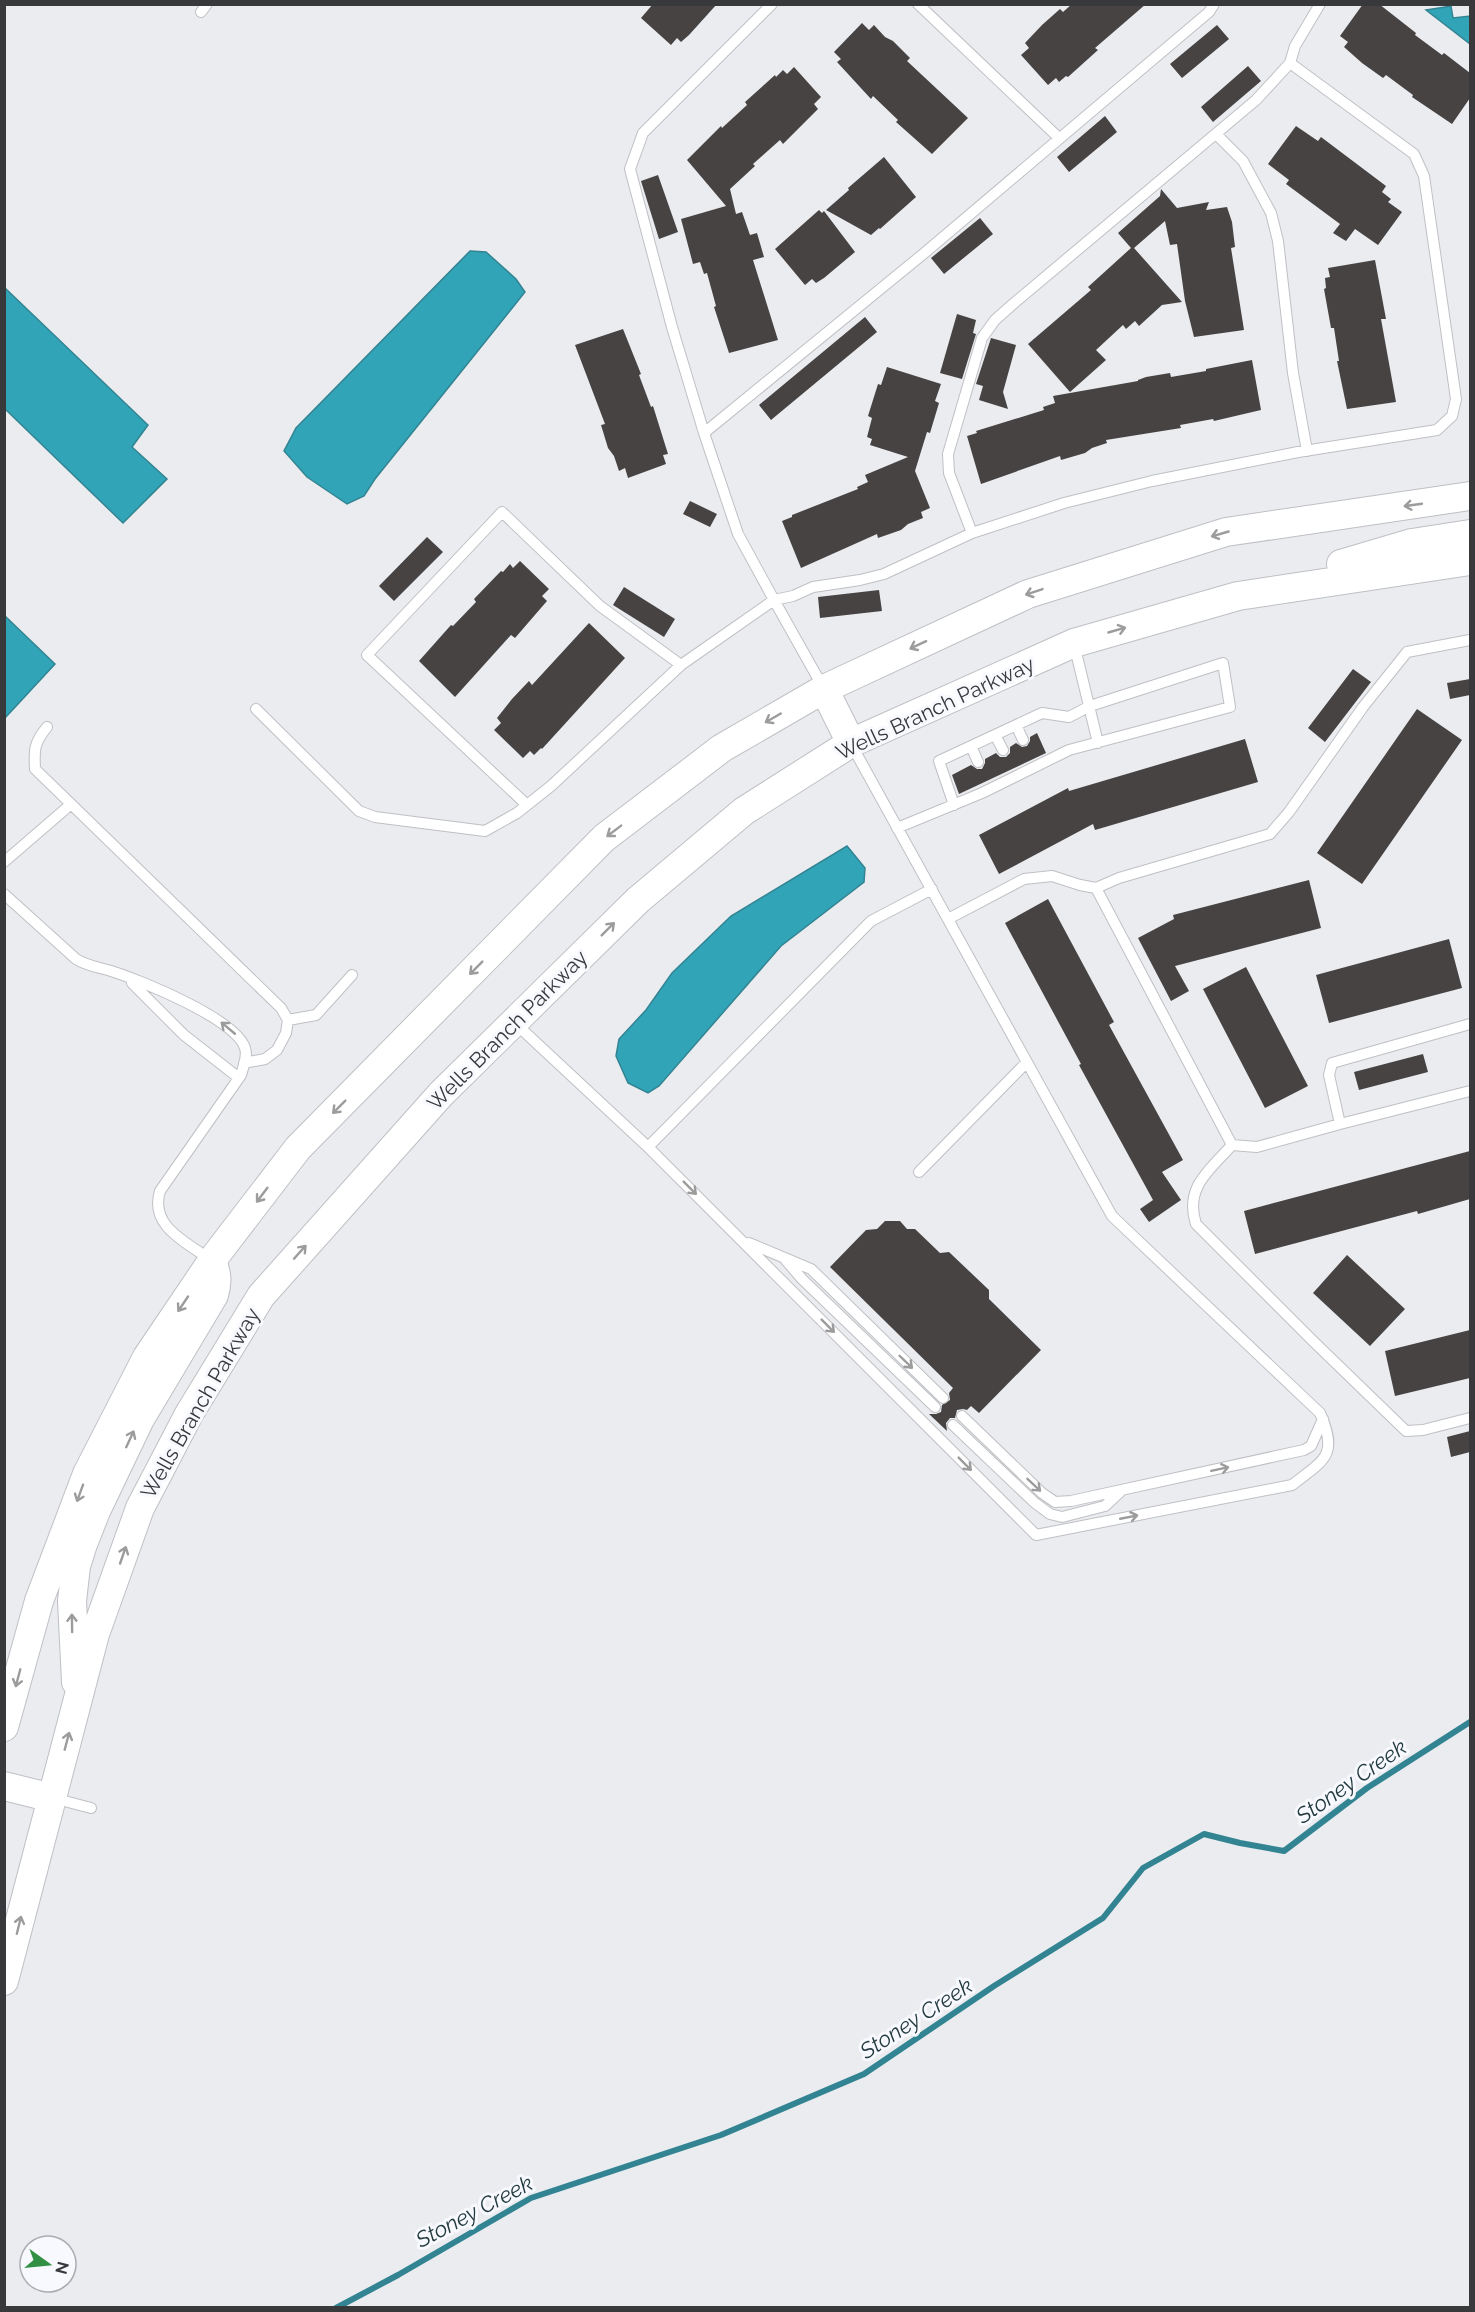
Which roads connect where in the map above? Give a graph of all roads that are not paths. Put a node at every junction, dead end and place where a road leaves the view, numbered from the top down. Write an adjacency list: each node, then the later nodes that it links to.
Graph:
1 (772, 4): 8 (lane)
2 (918, 4): 7 (lane)
3 (1214, 4): 7 (lane)
4 (1320, 4): 5 (lane)
5 (1290, 63): 6 (lane); 9 (lane)
6 (1216, 134): 9 (lane); 11 (lane)
7 (1059, 138): 8 (lane)
8 (704, 433): 15 (lane)
9 (1306, 451): 11 (lane)
10 (1470, 496): 19 (main road, one-way to 19)
11 (972, 533): 15 (lane)
12 (1470, 534): 14 (main road)
13 (1470, 561): 14 (main road, Wells Branch Parkway)
14 (1238, 596): 17 (main road, Wells Branch Parkway, one-way to 14)
15 (774, 600): 18 (lane); 19 (lane)
16 (1470, 640): 36 (lane)
17 (1074, 643): 20 (lane); 26 (main road, Wells Branch Parkway)
18 (681, 665): 32 (lane); 32 (lane)
19 (824, 689): 26 (main road); 55 (main road, one-way to 55)
20 (1090, 706): 22 (lane); 27 (lane); 27 (lane)
21 (256, 709): 32 (lane)
22 (1016, 725): 24 (lane); 25 (lane)
23 (47, 727): 31 (lane)
24 (995, 735): 28 (lane); 29 (lane)
25 (1023, 740)
26 (851, 743): 34 (lane); 43 (main road, Wells Branch Parkway, one-way to 26)
27 (1098, 743): 33 (lane)
28 (971, 746): 30 (lane); 33 (lane)
29 (1003, 750)
30 (978, 762)
31 (70, 805): 35 (lane); 42 (lane)
32 (527, 805)
33 (954, 805): 34 (lane)
34 (897, 828): 37 (lane)
35 (4, 862)
36 (1096, 888): 39 (lane); 50 (lane)
37 (932, 889): 39 (lane); 51 (lane)
38 (4, 894): 41 (lane)
39 (948, 919): 45 (lane)
40 (352, 975): 42 (lane)
41 (128, 978): 46 (lane, one-way to 41); 47 (lane)
42 (288, 1020): 46 (lane)
43 (514, 1022): 51 (lane); 63 (main road, Wells Branch Parkway, one-way to 43)
44 (1470, 1024): 49 (lane)
45 (1027, 1062): 52 (lane); 60 (lane)
46 (244, 1063): 47 (lane)
47 (239, 1078): 55 (lane)
48 (1470, 1091): 49 (lane)
49 (1340, 1124): 50 (lane)
50 (1232, 1145): 59 (lane)
51 (648, 1147): 53 (lane, one-way to 53)
52 (919, 1172)
53 (744, 1241): 54 (lane); 60 (lane, one-way to 60)
54 (782, 1256): 56 (lane, one-way to 56); 57 (lane)
55 (212, 1261): 63 (main road, one-way to 55); 64 (main road, one-way to 64)
56 (943, 1398)
57 (935, 1407)
58 (962, 1416): 62 (lane, one-way to 62)
59 (1470, 1418)
60 (1323, 1419): 62 (lane, one-way to 60)
61 (953, 1425): 62 (lane)
62 (1122, 1490)
63 (77, 1702): 66 (main road, Wells Branch Parkway, one-way to 63)
64 (4, 1727)
65 (4, 1786): 66 (main road)
66 (52, 1798): 67 (lane); 68 (main road, Wells Branch Parkway, one-way to 66)
67 (91, 1808)
68 (4, 1981)

